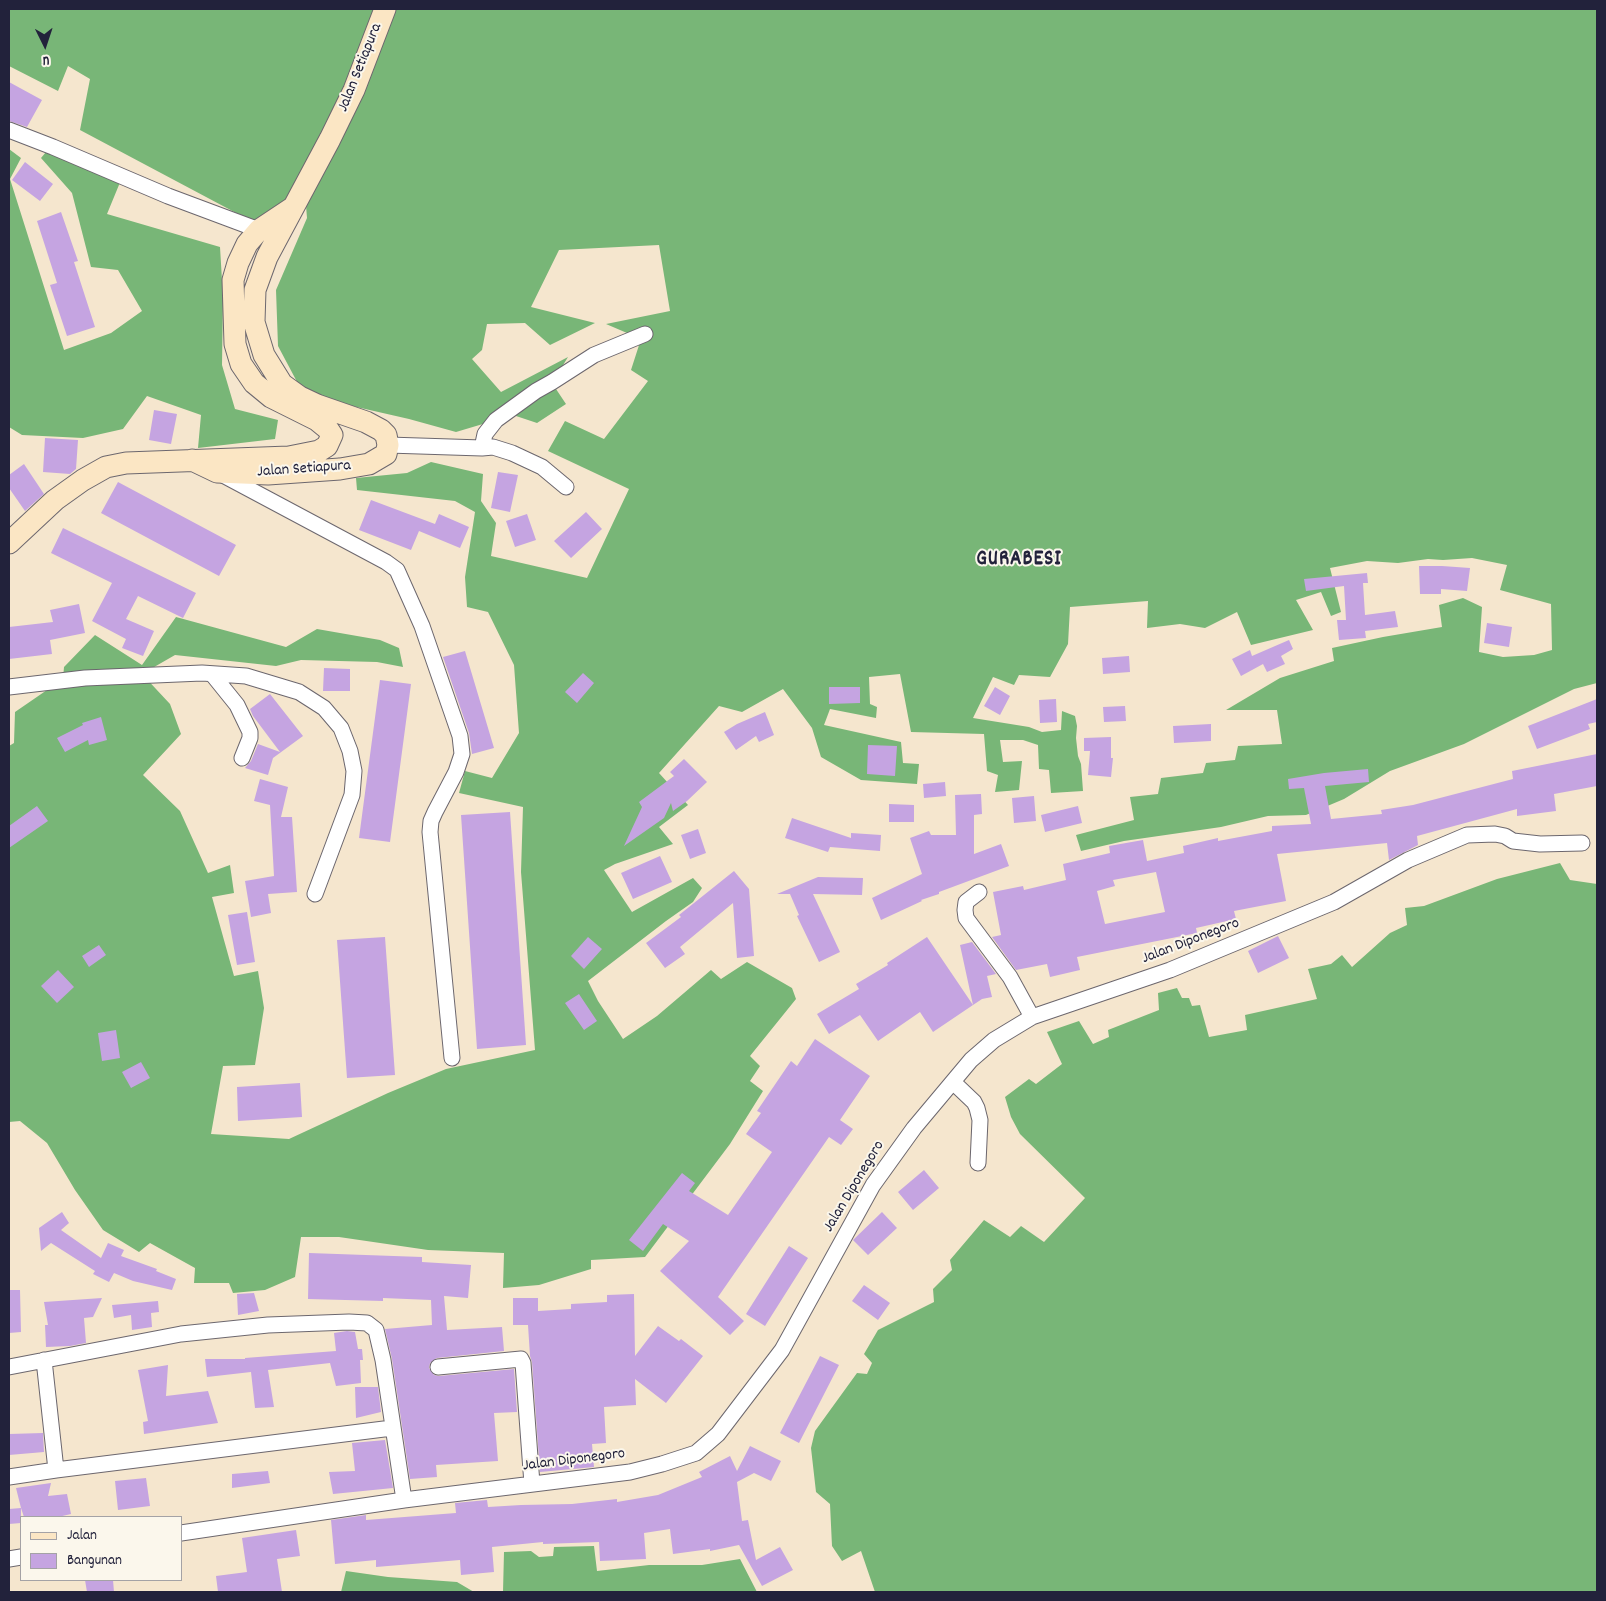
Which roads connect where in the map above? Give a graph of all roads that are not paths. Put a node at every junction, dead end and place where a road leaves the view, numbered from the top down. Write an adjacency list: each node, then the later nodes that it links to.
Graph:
1 (385, 9): 3 (street, Jalan Setiapura)
2 (9, 130): 4 (street)
3 (294, 206): 4 (street, Jalan Setiapura); 6 (street, Jalan Setiapura)
4 (259, 230): 8 (street, Jalan Setiapura)
5 (645, 334): 7 (street)
6 (388, 445): 7 (street); 9 (street, Jalan Setiapura)
7 (482, 448): 10 (street)
8 (192, 460): 9 (street, Jalan Setiapura); 11 (street, Jalan Setiapura)
9 (217, 472): 19 (street)
10 (566, 487)
11 (9, 543)
12 (212, 674): 13 (street); 14 (street); 17 (street)
13 (9, 688)
14 (242, 758)
15 (1582, 843): 18 (street, Jalan Diponegoro)
16 (979, 892): 18 (street)
17 (315, 894)
18 (1032, 1018): 20 (street, Jalan Diponegoro)
19 (452, 1058)
20 (953, 1082): 21 (street); 28 (street, Jalan Diponegoro)
21 (978, 1163)
22 (44, 1360): 23 (street); 25 (street); 26 (street)
23 (9, 1367)
24 (438, 1368): 28 (street)
25 (392, 1428): 26 (street); 29 (street)
26 (56, 1470): 27 (street)
27 (9, 1477)
28 (532, 1484): 29 (street, Jalan Diponegoro)
29 (404, 1500): 30 (street, Jalan Diponegoro)
30 (182, 1533)

